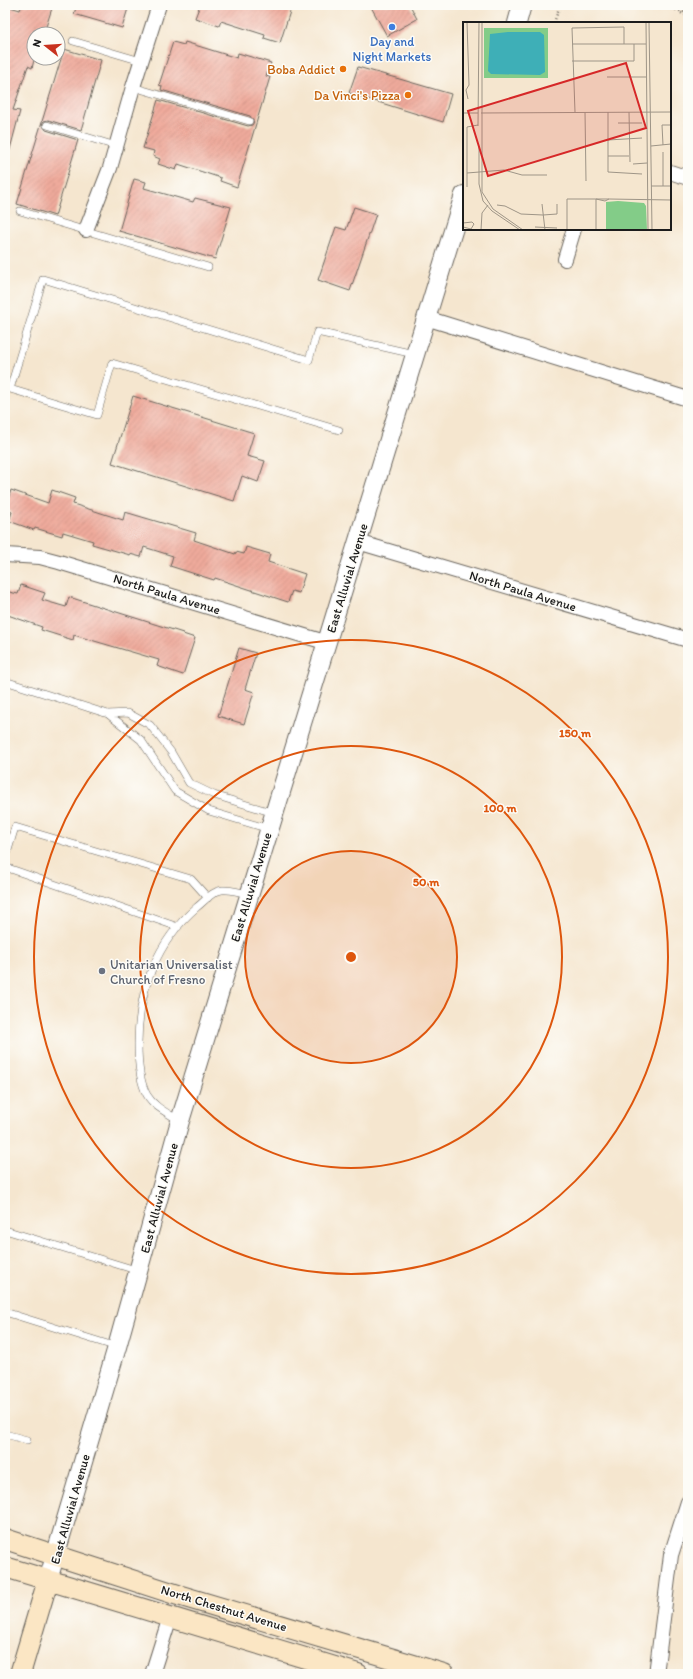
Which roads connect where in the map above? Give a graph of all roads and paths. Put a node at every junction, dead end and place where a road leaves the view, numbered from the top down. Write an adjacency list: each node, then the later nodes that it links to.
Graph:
1 (159, 5): 9 (street)
2 (522, 5): 6 (street)
3 (560, 5): 7 (path)
4 (656, 5): 5 (path)
5 (688, 15)
6 (517, 22)
7 (554, 22)
8 (73, 41): 9 (lane)
9 (141, 61): 10 (street)
10 (133, 87): 11 (lane); 13 (street)
11 (249, 121)
12 (47, 125): 13 (lane)
13 (116, 146): 18 (street)
14 (671, 172): 15 (street)
15 (688, 178)
16 (463, 198): 22 (street, East Alluvial Avenue)
17 (20, 211): 18 (lane)
18 (86, 230): 21 (lane)
19 (574, 230): 20 (street)
20 (565, 259)
21 (208, 267)
22 (426, 318): 23 (street, East Alluvial Avenue); 24 (street)
23 (415, 354): 25 (lane); 26 (street, East Alluvial Avenue)
24 (688, 399)
25 (339, 430)
26 (358, 542): 28 (street, North Paula Avenue); 29 (street, East Alluvial Avenue)
27 (5, 555): 29 (street, North Paula Avenue)
28 (688, 640)
29 (328, 643): 32 (street, East Alluvial Avenue)
30 (5, 681): 31 (lane)
31 (108, 714): 32 (lane); 32 (lane)
32 (272, 821): 35 (street, East Alluvial Avenue)
33 (5, 860): 36 (lane)
34 (5, 867): 37 (lane)
35 (249, 894): 36 (lane); 38 (street, East Alluvial Avenue)
36 (208, 898): 37 (lane)
37 (178, 927): 38 (lane)
38 (180, 1121): 40 (street, East Alluvial Avenue)
39 (5, 1230): 40 (lane)
40 (139, 1271): 42 (street, East Alluvial Avenue)
41 (5, 1312): 42 (lane)
42 (117, 1347): 47 (street, East Alluvial Avenue)
43 (5, 1434): 44 (lane)
44 (27, 1440)
45 (688, 1502): 55 (street)
46 (5, 1539): 47 (main road, North Chestnut Avenue)
47 (57, 1555): 49 (street, East Alluvial Avenue); 54 (main road, North Chestnut Avenue)
48 (5, 1567): 49 (main road, North Chestnut Avenue)
49 (48, 1580): 50 (main road, North Chestnut Avenue); 51 (main road, East Alluvial Avenue)
50 (170, 1617): 52 (street); 53 (main road, North Chestnut Avenue)
51 (20, 1674)
52 (152, 1674)
53 (358, 1674)
54 (444, 1674)
55 (656, 1674)

